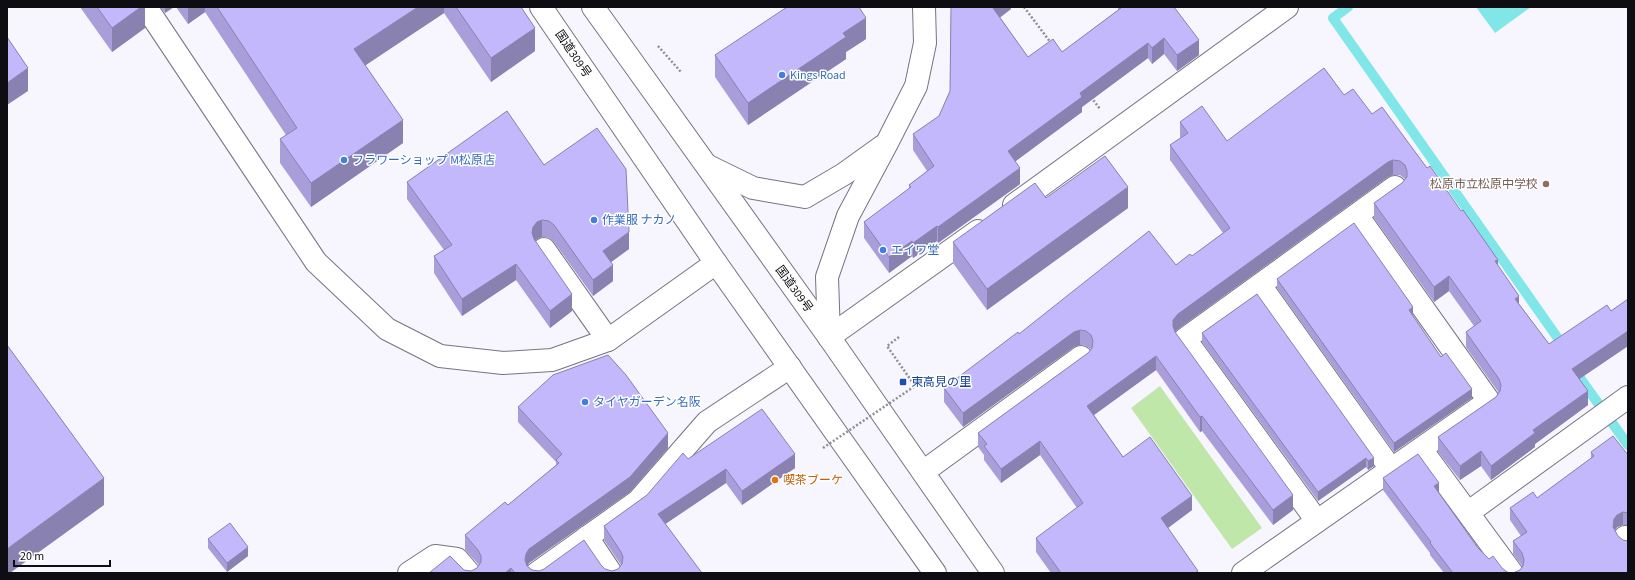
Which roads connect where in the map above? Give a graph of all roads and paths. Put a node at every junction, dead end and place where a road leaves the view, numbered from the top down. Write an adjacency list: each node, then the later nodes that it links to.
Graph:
1 (146, 7): 19 (main road)
2 (541, 7): 15 (main road, 国道309号)
3 (593, 7): 11 (main road, 国道309号)
4 (924, 7): 10 (main road)
5 (1024, 7): 7 (path)
6 (1287, 7): 9 (main road)
7 (1054, 48)
8 (1089, 95): 9 (path)
9 (1116, 131): 17 (main road)
10 (887, 143): 11 (main road); 17 (main road)
11 (706, 165): 17 (main road, 国道309号)
12 (1395, 188): 13 (main road)
13 (1357, 215): 16 (main road); 24 (main road)
14 (544, 249): 19 (main road)
15 (716, 263): 19 (main road); 21 (main road, 国道309号)
16 (1260, 285): 25 (main road); 28 (main road)
17 (829, 337): 26 (main road, 国道309号)
18 (899, 337): 23 (path, bridge)
19 (608, 340)
20 (1081, 357): 26 (main road)
21 (790, 368): 29 (main road); 34 (main road, 国道309号)
22 (1628, 397): 27 (main road)
23 (823, 448)
24 (1421, 449): 25 (main road); 27 (main road)
25 (1391, 469): 28 (main road)
26 (923, 472): 35 (main road, 国道309号)
27 (1469, 512): 37 (main road)
28 (1317, 521): 36 (main road)
29 (587, 537): 32 (main road); 33 (main road)
30 (409, 573): 31 (main road)
31 (469, 573)
32 (537, 573)
33 (611, 573)
34 (935, 573)
35 (993, 573)
36 (1243, 573)
37 (1512, 573)

